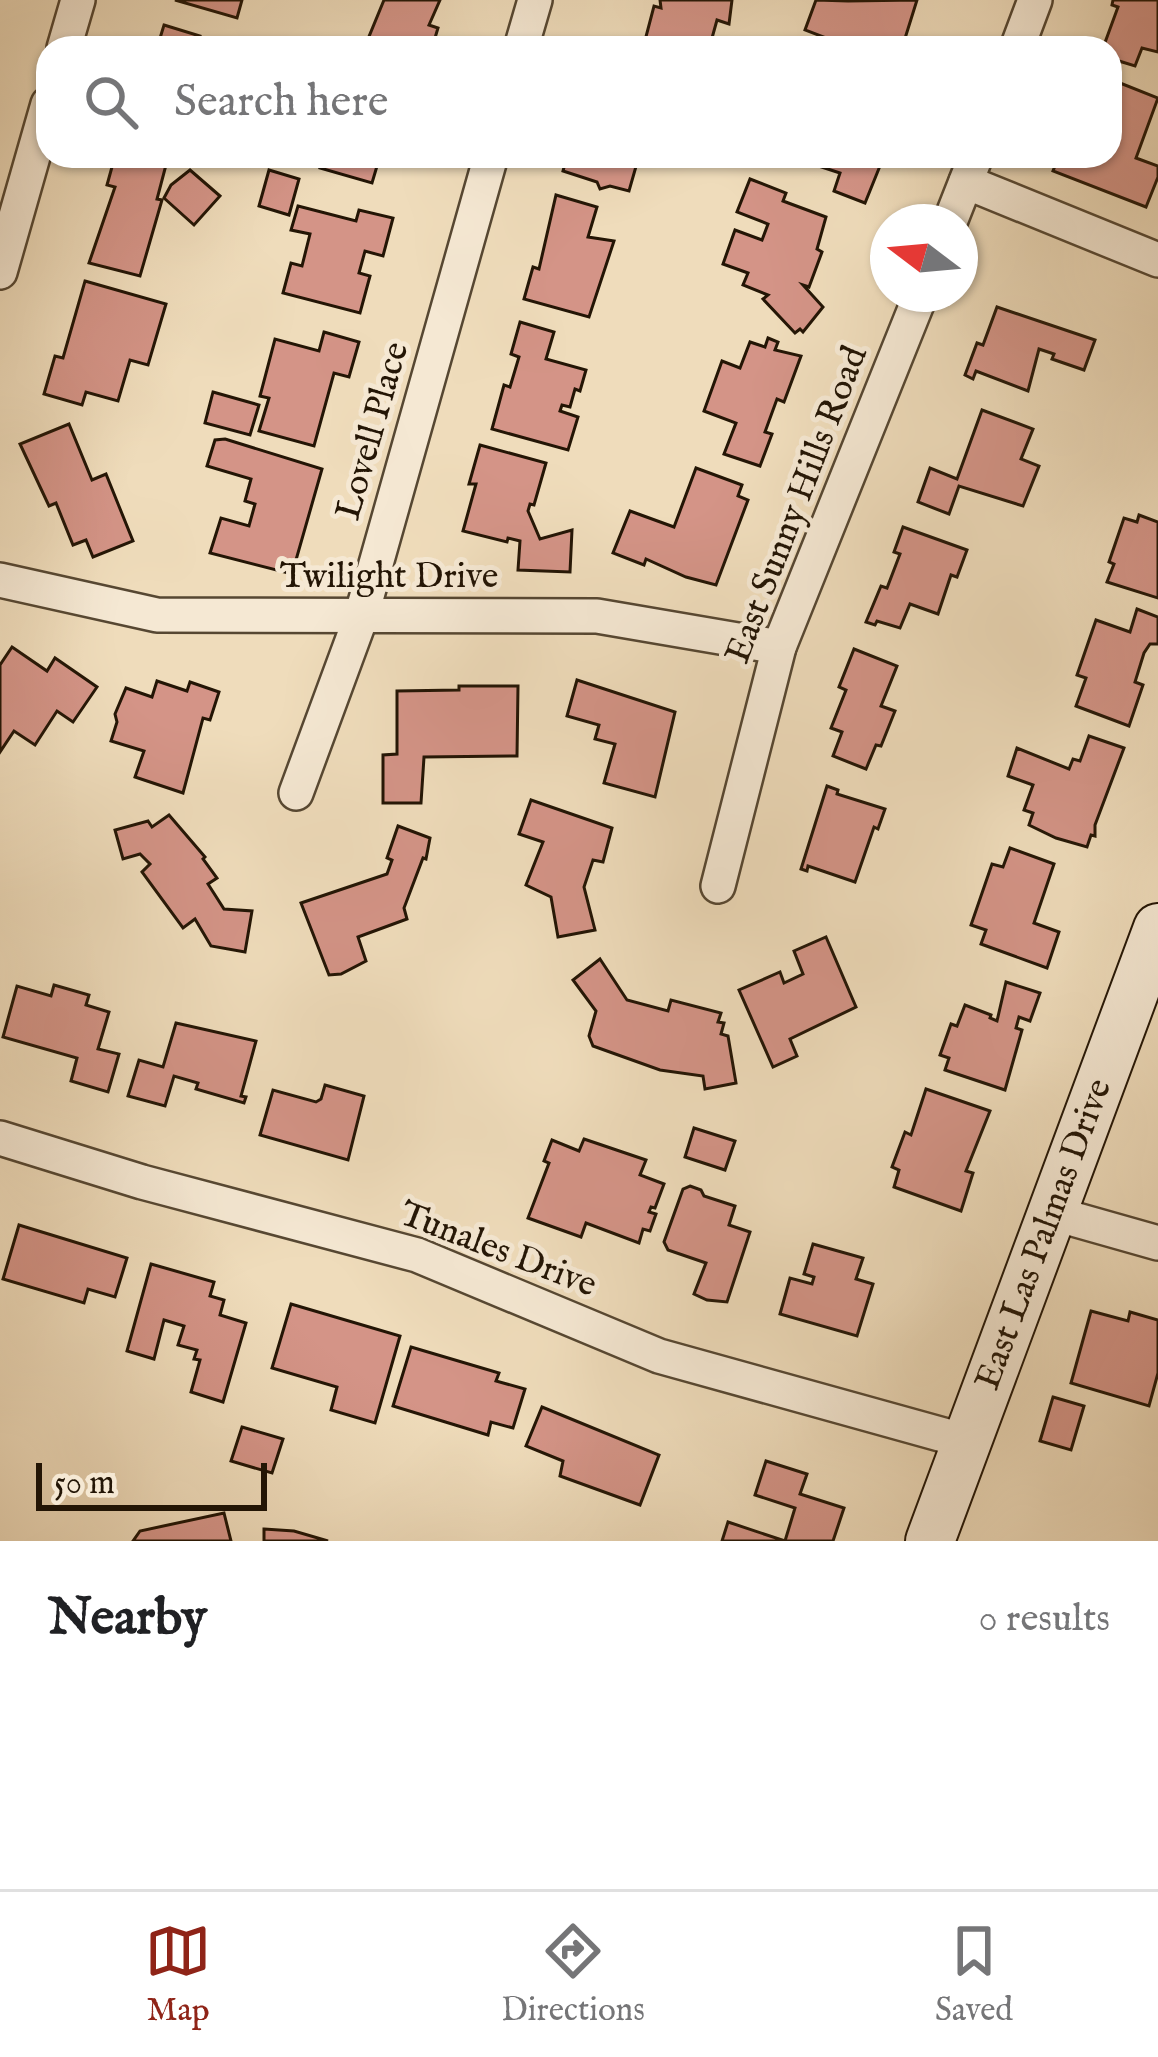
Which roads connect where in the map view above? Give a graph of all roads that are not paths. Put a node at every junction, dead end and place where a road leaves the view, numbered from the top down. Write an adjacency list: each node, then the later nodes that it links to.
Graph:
1 (77, 0): 4 (street)
2 (535, 0): 5 (street)
3 (1035, 0): 6 (street)
4 (67, 36)
5 (524, 36)
6 (1022, 36)
7 (36, 146): 12 (street)
8 (488, 168): 15 (street, Lovell Place)
9 (971, 169): 10 (street); 11 (street)
10 (957, 204)
11 (1158, 260)
12 (0, 272)
13 (914, 312): 16 (street, East Sunny Hills Road)
14 (0, 580): 15 (street, Twilight Drive)
15 (361, 617): 16 (street, Twilight Drive); 17 (street, Lovell Place)
16 (778, 647): 18 (street, East Sunny Hills Road)
17 (296, 793)
18 (718, 886)
19 (1158, 928): 21 (street, East Las Palmas Drive)
20 (0, 1138): 23 (street, Tunales Drive)
21 (1052, 1213): 22 (street); 23 (street, East Las Palmas Drive)
22 (1158, 1243)
23 (965, 1441): 24 (street, East Las Palmas Drive)
24 (930, 1541)

